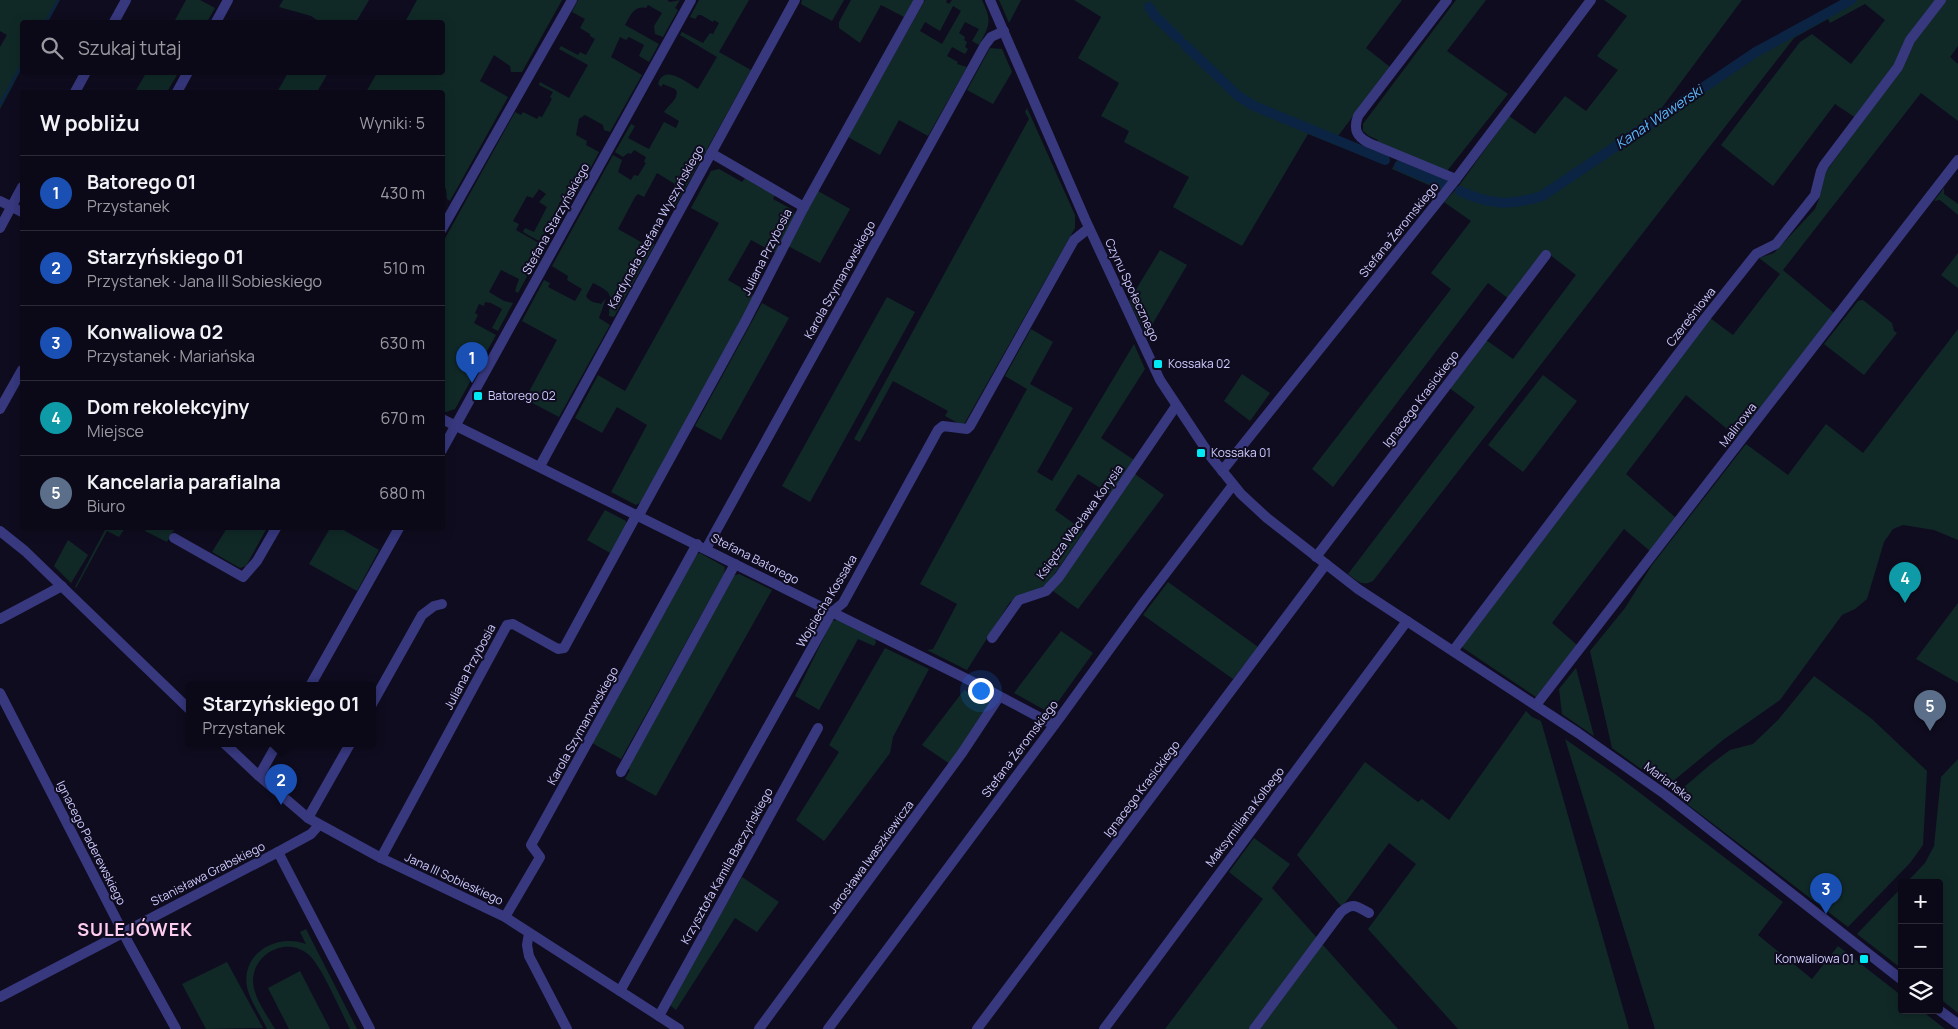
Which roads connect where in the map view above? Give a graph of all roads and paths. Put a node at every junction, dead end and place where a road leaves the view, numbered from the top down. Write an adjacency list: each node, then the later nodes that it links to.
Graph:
1 (126, 0): 11 (street)
2 (572, 0): 26 (street)
3 (691, 0): 34 (street, Stefana Starzyńskiego)
4 (796, 0): 18 (street, Kardynała Stefana Wyszyńskiego)
5 (919, 0): 24 (street, Juliana Przybosia)
6 (990, 0): 13 (street, Czynu Społecznego)
7 (1447, 0): 20 (street)
8 (1591, 0): 20 (street, Stefana Żeromskiego)
9 (1941, 0): 54 (street, Czereśniowa)
10 (226, 1): 12 (street)
11 (115, 20)
12 (217, 20)
13 (1004, 31): 28 (street, Czynu Społecznego); 44 (street, Karola Szymanowskiego)
14 (84, 75): 16 (street)
15 (186, 75): 17 (street)
16 (76, 90)
17 (178, 90)
18 (711, 153): 24 (street); 36 (street, Kardynała Stefana Wyszyńskiego)
19 (1958, 160): 59 (street, Malinowa)
20 (1456, 179): 37 (street, Stefana Żeromskiego)
21 (20, 191): 23 (street)
22 (0, 201): 23 (street)
23 (12, 206): 25 (street); 27 (street)
24 (804, 207): 39 (street, Juliana Przybosia)
25 (20, 211)
26 (445, 224)
27 (0, 228)
28 (1089, 228): 31 (street, Czynu Społecznego); 50 (street, Wojciecha Kossaka)
29 (1546, 255): 45 (street, Ignacego Krasickiego)
30 (20, 374): 32 (street)
31 (1176, 406): 37 (street, Czynu Społecznego); 53 (street, Księdza Wacława Korysia)
32 (0, 409)
33 (445, 420): 34 (street, Stefana Batorego)
34 (456, 425): 35 (street, Stefana Starzyńskiego); 36 (street, Stefana Batorego)
35 (445, 445)
36 (540, 466): 39 (street, Stefana Batorego)
37 (1222, 471): 38 (street, Czynu Społecznego)
38 (1233, 485): 45 (street, Czynu Społecznego); 61 (street, Stefana Żeromskiego)
39 (638, 515): 44 (street, Stefana Batorego); 71 (street, Juliana Przybosia)
40 (275, 530): 43 (street)
41 (398, 530): 55 (street)
42 (0, 531): 48 (street)
43 (174, 538)
44 (702, 547): 46 (street, Stefana Batorego); 73 (street, Karola Szymanowskiego)
45 (1316, 557): 47 (street, Czynu Społecznego)
46 (735, 564): 50 (street, Stefana Batorego); 66 (street)
47 (1326, 564): 52 (street, Czynu Społecznego); 88 (street, Ignacego Krasickiego)
48 (62, 586): 51 (street); 60 (street)
49 (442, 604): 57 (street)
50 (832, 612): 58 (street, Stefana Batorego); 77 (street, Wojciecha Kossaka)
51 (0, 619)
52 (1407, 621): 54 (street, Mariańska); 89 (street, Maksymiliana Kolbego)
53 (992, 638)
54 (1453, 651): 59 (street, Mariańska)
55 (312, 682)
56 (0, 693): 74 (street, Ignacego Paderewskiego)
57 (376, 697)
58 (999, 697): 61 (street, Stefana Batorego); 86 (street, Jarosława Iwaszkiewicza)
59 (1536, 705): 76 (street, Mariańska)
60 (186, 706)
61 (1054, 725): 87 (street, Stefana Żeromskiego)
62 (818, 728): 80 (street, Krzysztofa Kamila Baczyńskiego)
63 (228, 747): 67 (street, Jana III Sobieskiego)
64 (275, 747): 67 (street)
65 (348, 747): 68 (street)
66 (621, 772)
67 (259, 776): 68 (street, Jana III Sobieskiego)
68 (308, 818): 69 (street, Jana III Sobieskiego)
69 (319, 825): 70 (street, Stanisława Grabskiego); 71 (street, Jana III Sobieskiego)
70 (278, 852): 74 (street, Stanisława Grabskiego); 83 (street)
71 (381, 858): 73 (street, Jana III Sobieskiego)
72 (1369, 913): 90 (street)
73 (505, 917): 75 (street, Jana III Sobieskiego)
74 (124, 933): 78 (street, Stanisława Grabskiego); 82 (street, Ignacego Paderewskiego)
75 (530, 933): 77 (street, Jana III Sobieskiego); 84 (street)
76 (1898, 977)
77 (620, 991): 80 (street, Jana III Sobieskiego)
78 (0, 997)
79 (1943, 1013): 81 (street)
80 (659, 1016): 85 (street, Jana III Sobieskiego)
81 (1958, 1024)
82 (176, 1029)
83 (370, 1029)
84 (567, 1029)
85 (679, 1029)
86 (759, 1029)
87 (828, 1029)
88 (977, 1029)
89 (1104, 1029)
90 (1254, 1029)

